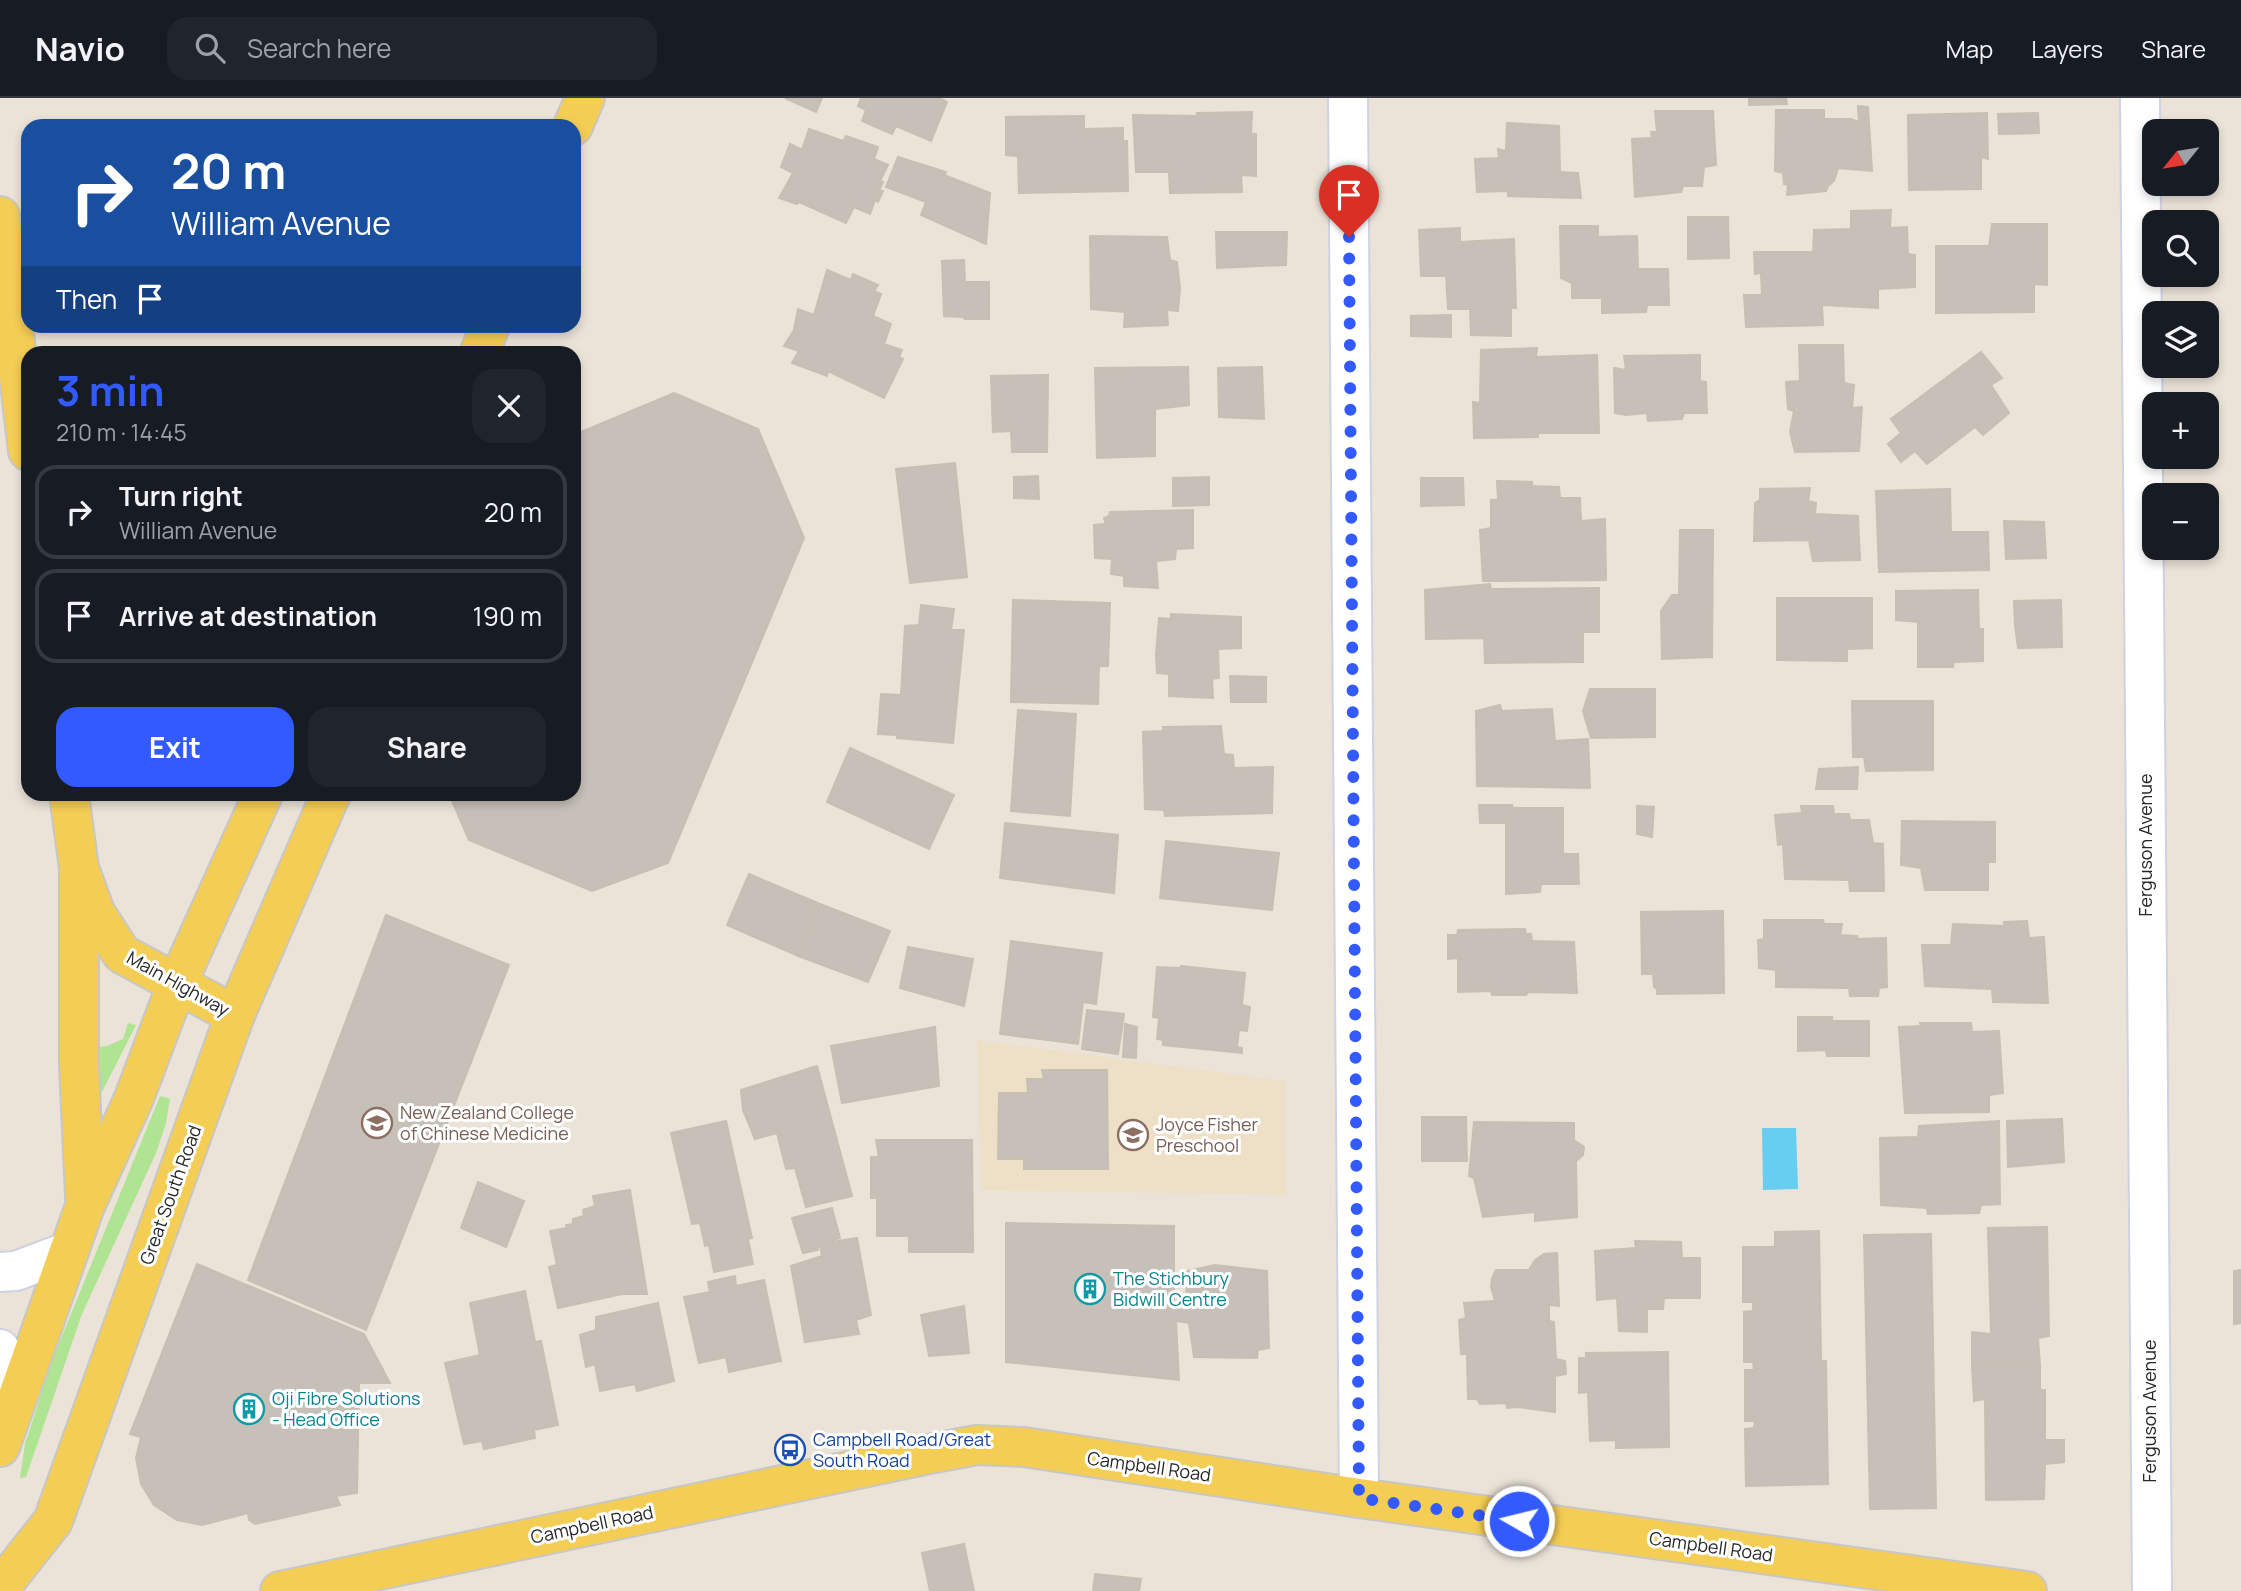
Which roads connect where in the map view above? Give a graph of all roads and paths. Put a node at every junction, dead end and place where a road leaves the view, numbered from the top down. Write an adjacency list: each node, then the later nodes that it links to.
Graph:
1 (585, 98): 4 (main road)
2 (1348, 98): 19 (street)
3 (2140, 98): 23 (street, Ferguson Avenue)
4 (576, 119)
5 (0, 216): 6 (main road)
6 (21, 392)
7 (70, 801): 10 (main road, Main Highway)
8 (260, 801): 11 (main road)
9 (328, 801): 12 (main road, Great South Road)
10 (79, 869): 11 (main road, Main Highway); 13 (main road)
11 (177, 984): 12 (main road, Main Highway); 13 (main road)
12 (236, 1015): 20 (main road, Great South Road)
13 (85, 1206): 14 (main road)
14 (69, 1251): 15 (street); 17 (main road)
15 (0, 1272)
16 (0, 1349): 17 (street)
17 (20, 1390): 18 (main road)
18 (0, 1447)
19 (1359, 1498): 21 (main road, Campbell Road); 22 (main road, Campbell Road)
20 (0, 1588)
21 (280, 1591)
22 (2026, 1591)
23 (2152, 1591)

